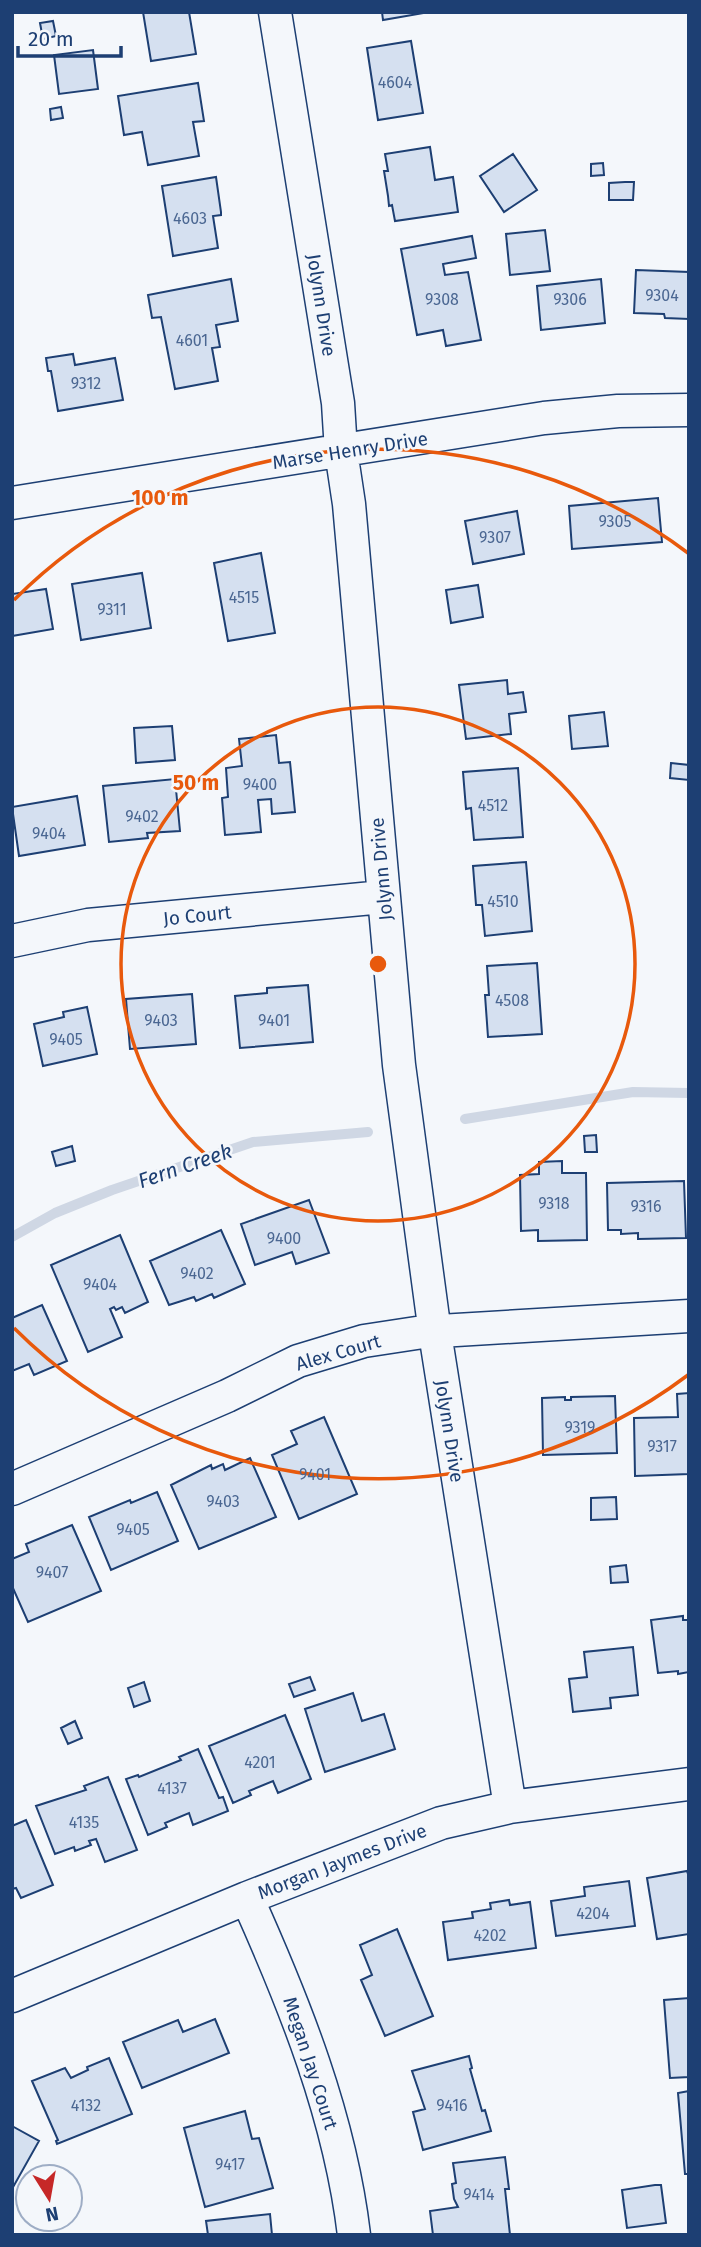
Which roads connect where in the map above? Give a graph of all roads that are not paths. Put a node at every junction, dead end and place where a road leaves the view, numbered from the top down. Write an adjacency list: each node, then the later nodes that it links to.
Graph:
1 (275, 12): 3 (street, Jolynn Drive)
2 (689, 410): 3 (street, Marse Henry Drive)
3 (341, 451): 4 (street, Marse Henry Drive); 5 (street, Jolynn Drive)
4 (12, 503)
5 (383, 897): 6 (street, Jo Court); 8 (street, Jolynn Drive)
6 (12, 941)
7 (689, 1316): 8 (street, Alex Court)
8 (435, 1333): 9 (street, Alex Court); 11 (street, Jolynn Drive)
9 (12, 1489)
10 (689, 1784): 11 (street, Morgan Jaymes Drive)
11 (510, 1807): 12 (street, Morgan Jaymes Drive)
12 (247, 1898): 13 (street, Morgan Jaymes Drive); 14 (street, Megan Jay Court)
13 (12, 1996)
14 (354, 2235)

